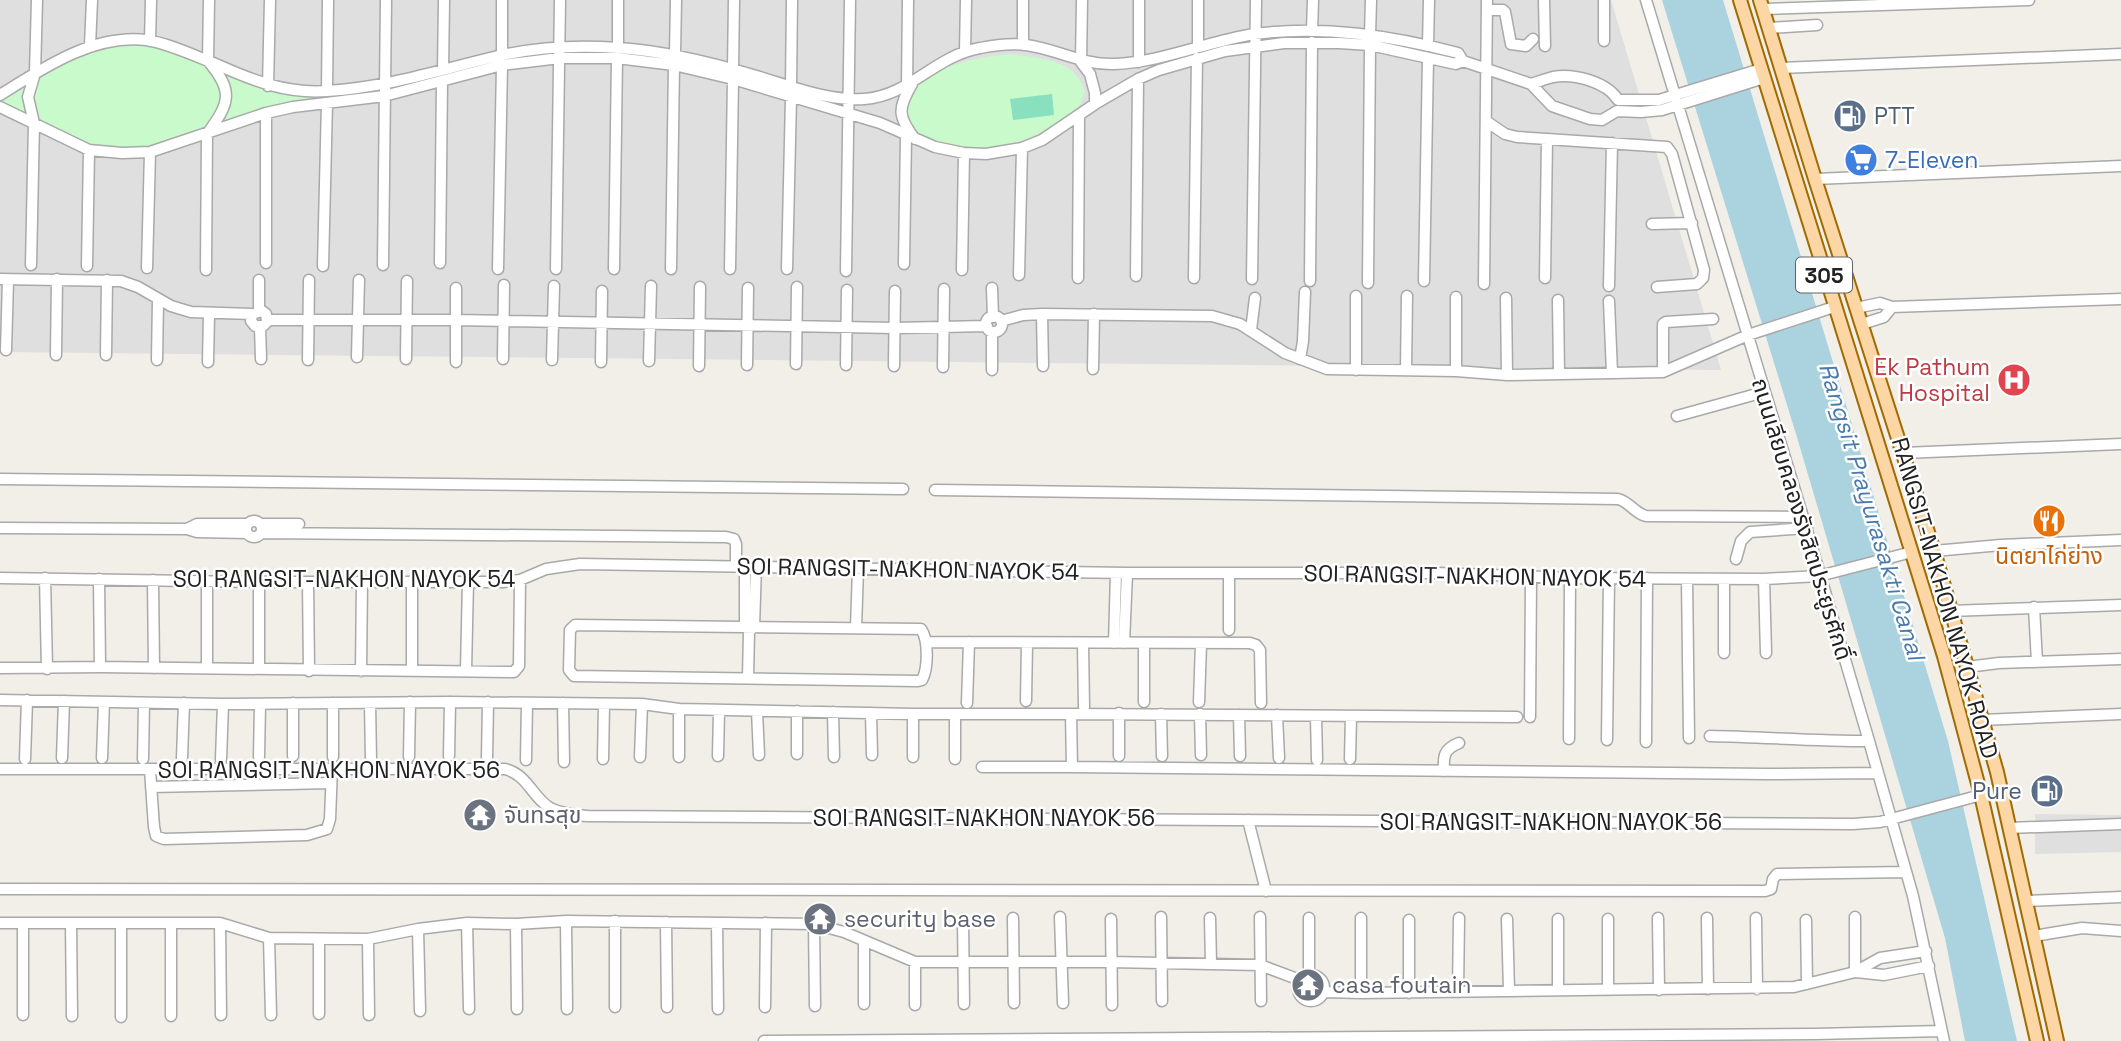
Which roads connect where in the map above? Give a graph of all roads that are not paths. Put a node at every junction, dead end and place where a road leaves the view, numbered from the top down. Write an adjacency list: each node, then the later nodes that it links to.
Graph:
1 (37, 0): 60 (street)
2 (92, 0): 42 (street)
3 (151, 0): 39 (street)
4 (209, 0): 54 (street)
5 (270, 0): 67 (street)
6 (328, 0): 71 (street)
7 (386, 0): 69 (street)
8 (444, 0): 63 (street)
9 (502, 0): 53 (street)
10 (560, 0): 48 (street)
11 (618, 0): 49 (street)
12 (676, 0): 52 (street)
13 (734, 0): 61 (street)
14 (792, 0): 68 (street)
15 (850, 0): 73 (street)
16 (908, 0): 65 (street)
17 (966, 0): 46 (street)
18 (1024, 0): 41 (street)
19 (1082, 0): 56 (street)
20 (1139, 0): 57 (street)
21 (1198, 0): 47 (street)
22 (1256, 0): 35 (street)
23 (1312, 0): 36 (street)
24 (1371, 0): 38 (street)
25 (1429, 0): 44 (street)
26 (1544, 0): 45 (street)
27 (1604, 0): 40 (street)
28 (1646, 0): 74 (street, ถนนเลียบคลองรังสิตประยูรศักดิ์)
29 (1740, 0): 62 (main road, RANGSIT-NAKHON NAYOK ROAD / 305)
30 (2029, 0): 32 (street)
31 (1487, 5): 37 (street); 59 (street)
32 (1762, 5): 34 (main road, RANGSIT-NAKHON NAYOK ROAD / 305)
33 (1817, 25): 34 (street)
34 (1769, 28): 58 (main road, RANGSIT-NAKHON NAYOK ROAD / 305)
35 (1256, 34): 36 (street); 43 (street); 47 (street)
36 (1312, 36): 38 (street); 43 (street); 125 (street)
37 (1533, 39)
38 (1370, 40): 44 (street); 51 (street); 127 (street)
39 (150, 41): 42 (street); 54 (street)
40 (1604, 41)
41 (1023, 45): 46 (street); 56 (street)
42 (90, 46): 60 (street)
43 (1255, 46): 47 (street); 119 (street)
44 (1428, 46): 55 (street)
45 (1545, 46)
46 (965, 51): 65 (street)
47 (1197, 52): 57 (street); 64 (street); 115 (street)
48 (560, 53): 49 (street); 53 (street); 103 (street)
49 (617, 53): 52 (street); 107 (street)
50 (2121, 54): 58 (street)
51 (1428, 58): 55 (street); 126 (street)
52 (675, 59): 61 (street); 104 (street)
53 (502, 60): 63 (street); 106 (street)
54 (208, 61): 67 (street); 83 (street)
55 (1464, 61): 59 (street)
56 (1082, 62): 57 (street); 75 (street)
57 (1139, 62)
58 (1781, 68): 92 (main road, RANGSIT-NAKHON NAYOK ROAD / 305)
59 (1486, 70): 66 (street); 81 (street)
60 (35, 73): 70 (street); 82 (street)
61 (733, 74): 68 (street); 72 (street); 108 (street)
62 (1758, 75): 74 (street); 155 (main road, RANGSIT-NAKHON NAYOK ROAD / 305)
63 (443, 76): 69 (street); 96 (street)
64 (1138, 79): 75 (street); 113 (street)
65 (910, 83): 73 (street); 84 (street)
66 (1531, 84): 76 (street); 76 (street)
67 (268, 86): 71 (street)
68 (791, 86): 73 (street)
69 (384, 91): 71 (street); 99 (street)
70 (0, 95)
71 (327, 97): 78 (street); 100 (street)
72 (791, 98): 79 (street); 109 (street)
73 (849, 99): 79 (street)
74 (1677, 100): 76 (street); 180 (street, ถนนเลียบคลองรังสิตประยูรศักดิ์)
75 (1095, 104): 80 (street)
76 (1617, 106)
77 (0, 107): 82 (street)
78 (266, 113): 83 (street); 95 (street)
79 (849, 113): 84 (street); 111 (street)
80 (1079, 116): 87 (street); 114 (street)
81 (1486, 121): 85 (street); 128 (street)
82 (34, 123): 88 (street); 98 (street)
83 (208, 134): 89 (street); 105 (street)
84 (911, 137): 90 (street); 97 (street)
85 (1547, 139): 86 (street); 116 (street)
86 (1612, 143): 93 (street); 132 (street)
87 (1022, 148): 90 (street); 112 (street)
88 (89, 150): 89 (street); 101 (street)
89 (150, 152): 102 (street)
90 (964, 153): 110 (street)
91 (2121, 166): 92 (street)
92 (1815, 179): 154 (main road, RANGSIT-NAKHON NAYOK ROAD / 305)
93 (1692, 223): 94 (street); 135 (street)
94 (1652, 224)
95 (266, 263)
96 (440, 263)
97 (904, 264)
98 (31, 265)
99 (383, 265)
100 (323, 266)
101 (87, 267)
102 (148, 268)
103 (556, 269)
104 (671, 269)
105 (206, 270)
106 (498, 270)
107 (614, 270)
108 (730, 270)
109 (787, 270)
110 (961, 270)
111 (846, 271)
112 (1019, 275)
113 (1136, 276)
114 (1078, 278)
115 (1194, 278)
116 (1545, 278)
117 (4, 279): 118 (street); 181 (street)
118 (57, 279): 120 (street); 182 (street)
119 (1252, 279)
120 (107, 280): 150 (street); 183 (street)
121 (259, 280): 156 (street)
122 (309, 280): 160 (street)
123 (359, 280): 163 (street)
124 (407, 281): 164 (street)
125 (1310, 281)
126 (1424, 281)
127 (1368, 283)
128 (1484, 284)
129 (504, 285): 166 (street)
130 (554, 286): 167 (street)
131 (651, 286): 170 (street)
132 (1609, 286)
133 (700, 287): 171 (street)
134 (797, 287): 174 (street)
135 (1657, 287)
136 (456, 288): 165 (street)
137 (748, 288): 173 (street)
138 (992, 288): 161 (street)
139 (944, 289): 176 (street)
140 (847, 290): 175 (street)
141 (602, 291): 169 (street)
142 (895, 291): 177 (street)
143 (1306, 292): 188 (street)
144 (1356, 296): 205 (street)
145 (1407, 296): 206 (street)
146 (1456, 297): 207 (street)
147 (1255, 298): 179 (street)
148 (1506, 298): 211 (street)
149 (2121, 299): 153 (street)
150 (158, 300): 159 (street); 189 (street)
151 (1558, 300): 210 (street)
152 (1609, 301): 209 (street)
153 (1892, 307): 154 (street); 172 (street)
154 (1856, 308): 172 (main road, RANGSIT-NAKHON NAYOK ROAD / 305)
155 (1829, 309): 180 (street); 225 (main road, RANGSIT-NAKHON NAYOK ROAD / 305)
156 (255, 313): 159 (street); 168 (street)
157 (1042, 314): 158 (street); 161 (street); 201 (street)
158 (1094, 314): 179 (street); 203 (street)
159 (209, 315): 193 (street)
160 (309, 319): 163 (street); 168 (street); 190 (street)
161 (997, 319): 178 (street)
162 (1713, 319): 208 (street)
163 (358, 320): 164 (street); 184 (street)
164 (407, 320): 165 (street); 186 (street)
165 (456, 320): 166 (street); 194 (street)
166 (504, 321): 167 (street); 187 (street)
167 (553, 322): 169 (street); 191 (street)
168 (264, 323): 185 (street)
169 (601, 323): 170 (street); 195 (street)
170 (650, 324): 171 (street); 192 (street)
171 (699, 324): 173 (street); 199 (street)
172 (1862, 324): 215 (main road, RANGSIT-NAKHON NAYOK ROAD / 305)
173 (748, 325): 174 (street); 197 (street)
174 (797, 326): 175 (street); 196 (street)
175 (846, 327): 177 (street); 198 (street)
176 (943, 327): 177 (street); 178 (street); 202 (street)
177 (894, 328): 200 (street)
178 (989, 329): 204 (street)
179 (1251, 330): 188 (street)
180 (1752, 334): 208 (street); 212 (street, ถนนเลียบคลองรังสิตประยูรศักดิ์)
181 (6, 350)
182 (56, 355)
183 (106, 355)
184 (357, 358)
185 (261, 359)
186 (406, 359)
187 (503, 359)
188 (1300, 359): 205 (street)
189 (157, 360)
190 (308, 360)
191 (552, 360)
192 (649, 361)
193 (208, 362)
194 (456, 362)
195 (601, 362)
196 (796, 364)
197 (747, 365)
198 (846, 365)
199 (699, 366)
200 (894, 366)
201 (1043, 366)
202 (943, 367)
203 (1093, 369)
204 (992, 370)
205 (1356, 370): 206 (street)
206 (1406, 370): 207 (street)
207 (1456, 371): 211 (street)
208 (1663, 372): 209 (street)
209 (1612, 373): 210 (street)
210 (1559, 374): 211 (street)
211 (1507, 375)
212 (1764, 392): 213 (street); 219 (street, ถนนเลียบคลองรังสิตประยูรศักดิ์)
213 (1677, 416)
214 (2121, 444): 215 (street)
215 (1904, 453): 224 (main road, RANGSIT-NAKHON NAYOK ROAD / 305)
216 (0, 478): 217 (street)
217 (903, 489)
218 (934, 490): 219 (street)
219 (1803, 517): 223 (street, ถนนเลียบคลองรังสิตประยูรศักดิ์)
220 (299, 524): 222 (street)
221 (0, 528): 222 (street)
222 (261, 528): 230 (street)
223 (1807, 528): 229 (street); 234 (street, ถนนเลียบคลองรังสิตประยูรศักดิ์)
224 (1927, 528): 225 (main road); 227 (main road, RANGSIT-NAKHON NAYOK ROAD / 305)
225 (1908, 538): 228 (main road, RANGSIT-NAKHON NAYOK ROAD / 305)
226 (2121, 540): 227 (street)
227 (1934, 552): 228 (main road); 255 (main road, RANGSIT-NAKHON NAYOK ROAD / 305)
228 (1914, 556): 234 (street, SOI RANGSIT-NAKHON NAYOK 54); 374 (main road, RANGSIT-NAKHON NAYOK ROAD / 305)
229 (1736, 559)
230 (746, 565): 231 (street, SOI RANGSIT-NAKHON NAYOK 54); 246 (street, SOI RANGSIT-NAKHON NAYOK 54); 256 (street)
231 (858, 569): 232 (street, SOI RANGSIT-NAKHON NAYOK 54); 257 (street)
232 (1121, 573): 233 (street, SOI RANGSIT-NAKHON NAYOK 54); 262 (street)
233 (1229, 573): 235 (street, SOI RANGSIT-NAKHON NAYOK 54); 258 (street)
234 (1822, 575): 243 (street, SOI RANGSIT-NAKHON NAYOK 54); 330 (street, ถนนเลียบคลองรังสิตประยูรศักดิ์)
235 (1531, 577): 238 (street, SOI RANGSIT-NAKHON NAYOK 54); 324 (street)
236 (0, 578): 237 (street, SOI RANGSIT-NAKHON NAYOK 54)
237 (45, 578): 241 (street, SOI RANGSIT-NAKHON NAYOK 54); 276 (street)
238 (1570, 578): 239 (street, SOI RANGSIT-NAKHON NAYOK 54); 328 (street)
239 (1609, 578): 240 (street, SOI RANGSIT-NAKHON NAYOK 54); 329 (street)
240 (1647, 578): 242 (street, SOI RANGSIT-NAKHON NAYOK 54); 331 (street)
241 (99, 579): 244 (street, SOI RANGSIT-NAKHON NAYOK 54); 270 (street)
242 (1687, 579): 247 (street, SOI RANGSIT-NAKHON NAYOK 54); 327 (street)
243 (1764, 579): 247 (street, SOI RANGSIT-NAKHON NAYOK 54); 267 (street)
244 (153, 580): 245 (street, SOI RANGSIT-NAKHON NAYOK 54); 273 (street)
245 (207, 580): 249 (street, SOI RANGSIT-NAKHON NAYOK 54); 274 (street)
246 (520, 580): 248 (street, SOI RANGSIT-NAKHON NAYOK 54); 280 (street)
247 (1724, 580): 266 (street)
248 (468, 581): 252 (street, SOI RANGSIT-NAKHON NAYOK 54); 280 (street)
249 (259, 582): 250 (street, SOI RANGSIT-NAKHON NAYOK 54); 275 (street)
250 (308, 582): 251 (street, SOI RANGSIT-NAKHON NAYOK 54); 278 (street)
251 (362, 582): 252 (street, SOI RANGSIT-NAKHON NAYOK 54); 279 (street)
252 (412, 582): 277 (street)
253 (2121, 605): 254 (street)
254 (2034, 607): 255 (street); 269 (street)
255 (1950, 611): 271 (main road, RANGSIT-NAKHON NAYOK ROAD / 305)
256 (749, 628): 257 (street); 281 (street); 281 (street)
257 (856, 628): 259 (street)
258 (1229, 630)
259 (926, 642): 260 (street); 281 (street)
260 (970, 642): 261 (street); 298 (street)
261 (1027, 643): 265 (street); 285 (street)
262 (1119, 643): 263 (street); 265 (street)
263 (1144, 643): 264 (street); 290 (street)
264 (1201, 643): 291 (street); 299 (street)
265 (1083, 644): 305 (street)
266 (1724, 653)
267 (1766, 653)
268 (2121, 659): 269 (street)
269 (2037, 662): 271 (street)
270 (100, 667): 273 (street); 276 (street)
271 (1967, 667): 325 (main road, RANGSIT-NAKHON NAYOK ROAD / 305)
272 (0, 668): 276 (street)
273 (154, 668): 274 (street)
274 (207, 668): 275 (street)
275 (260, 668): 278 (street)
276 (47, 669)
277 (412, 670): 279 (street); 280 (street)
278 (309, 671): 279 (street)
279 (361, 671)
280 (466, 671)
281 (748, 678)
282 (27, 700): 283 (street); 284 (street); 355 (street)
283 (0, 701)
284 (64, 701): 286 (street); 350 (street)
285 (1026, 701)
286 (104, 702): 292 (street); 351 (street)
287 (410, 702): 288 (street); 295 (street); 345 (street)
288 (450, 702): 289 (street); 338 (street)
289 (488, 702): 296 (street); 353 (street)
290 (1144, 702)
291 (1199, 702)
292 (144, 703): 300 (street); 356 (street)
293 (293, 703): 294 (street); 302 (street); 337 (street)
294 (333, 703): 295 (street); 344 (street)
295 (370, 703): 361 (street)
296 (527, 703): 297 (street); 362 (street)
297 (564, 703): 303 (street); 364 (street)
298 (967, 703)
299 (1261, 703)
300 (184, 704): 301 (street); 352 (street)
301 (223, 704): 302 (street); 357 (street)
302 (260, 704): 343 (street)
303 (604, 704): 304 (street); 358 (street)
304 (642, 704): 306 (street); 346 (street)
305 (1084, 707)
306 (679, 709): 307 (street); 347 (street)
307 (719, 710): 308 (street); 339 (street)
308 (757, 711): 309 (street); 334 (street)
309 (797, 711): 310 (street); 333 (street)
310 (833, 712): 311 (street); 348 (street)
311 (871, 713): 318 (street); 335 (street)
312 (1119, 713): 314 (street); 315 (street); 340 (street)
313 (955, 714): 314 (street); 318 (street); 359 (street)
314 (1071, 714): 366 (street)
315 (1161, 714): 316 (street); 341 (street)
316 (1200, 714): 319 (street); 336 (street)
317 (2121, 714): 325 (street)
318 (913, 715): 349 (street)
319 (1240, 715): 320 (street); 342 (street)
320 (1277, 715): 321 (street); 354 (street)
321 (1316, 716): 322 (street); 363 (street)
322 (1351, 716): 323 (street); 360 (street)
323 (1517, 717)
324 (1531, 717)
325 (1982, 720): 378 (main road, RANGSIT-NAKHON NAYOK ROAD / 305)
326 (1710, 736): 330 (street)
327 (1689, 738)
328 (1569, 739)
329 (1607, 740)
330 (1869, 741): 371 (street, ถนนเลียบคลองรังสิตประยูรศักดิ์)
331 (1646, 742)
332 (1459, 743): 370 (street)
333 (797, 754)
334 (759, 755)
335 (872, 755)
336 (1201, 755)
337 (293, 756)
338 (449, 756)
339 (718, 756)
340 (1119, 756)
341 (1162, 756)
342 (1240, 756)
343 (258, 757)
344 (333, 757)
345 (409, 757)
346 (640, 757)
347 (679, 757)
348 (834, 757)
349 (913, 757)
350 (62, 758)
351 (103, 758)
352 (182, 758)
353 (487, 758)
354 (1279, 758)
355 (25, 759)
356 (143, 759)
357 (221, 759)
358 (603, 759)
359 (955, 759)
360 (1350, 759)
361 (371, 760)
362 (526, 760)
363 (1317, 760)
364 (564, 762)
365 (982, 767): 366 (street)
366 (1072, 767): 370 (street)
367 (332, 768): 369 (street, SOI RANGSIT-NAKHON NAYOK 56); 372 (street); 376 (street, SOI RANGSIT-NAKHON NAYOK 56)
368 (0, 769): 369 (street, SOI RANGSIT-NAKHON NAYOK 56)
369 (150, 770): 373 (street)
370 (1444, 771): 371 (street)
371 (1878, 773): 375 (street, ถนนเลียบคลองรังสิตประยูรศักดิ์)
372 (331, 783): 373 (street); 373 (street)
373 (151, 786)
374 (1981, 794): 375 (street, SOI RANGSIT-NAKHON NAYOK 56); 478 (main road, RANGSIT-NAKHON NAYOK ROAD / 305)
375 (1893, 818): 376 (street, SOI RANGSIT-NAKHON NAYOK 56); 379 (street, ถนนเลียบคลองรังสิตประยูรศักดิ์)
376 (1248, 820): 381 (street)
377 (2121, 824): 378 (street)
378 (2009, 828): 383 (main road, RANGSIT-NAKHON NAYOK ROAD / 305)
379 (1906, 872): 381 (street); 424 (street, ถนนเลียบคลองรังสิตประยูรศักดิ์)
380 (0, 889): 381 (street)
381 (1266, 891)
382 (2121, 897): 383 (street)
383 (2026, 901): 419 (main road, RANGSIT-NAKHON NAYOK ROAD / 305)
384 (1855, 916): 434 (street)
385 (1060, 917): 427 (street)
386 (1161, 917): 430 (street)
387 (1260, 917): 432 (street)
388 (1013, 918): 428 (street)
389 (1210, 918): 431 (street)
390 (1309, 918): 435 (street)
391 (1360, 918): 445 (street)
392 (1459, 918): 444 (street)
393 (1658, 918): 441 (street)
394 (1707, 918): 437 (street)
395 (1756, 918): 438 (street)
396 (963, 919): 426 (street)
397 (1111, 919): 429 (street)
398 (1507, 919): 442 (street)
399 (1558, 919): 439 (street)
400 (1608, 919): 440 (street)
401 (1409, 920): 446 (street)
402 (1806, 920): 436 (street)
403 (566, 921): 404 (street); 415 (street); 461 (street)
404 (615, 921): 405 (street); 456 (street)
405 (666, 922): 412 (street); 457 (street)
406 (0, 923): 414 (street)
407 (71, 923): 408 (street); 414 (street); 469 (street)
408 (121, 923): 409 (street); 471 (street)
409 (171, 923): 410 (street); 470 (street)
410 (220, 923): 420 (street); 467 (street)
411 (467, 923): 415 (street); 417 (street); 459 (street)
412 (717, 923): 413 (street); 462 (street)
413 (766, 923): 416 (street); 458 (street)
414 (23, 924): 466 (street)
415 (516, 924): 460 (street)
416 (814, 924): 423 (street); 455 (street)
417 (418, 929): 422 (street); 463 (street)
418 (2121, 931): 419 (street)
419 (2034, 936): 479 (main road, RANGSIT-NAKHON NAYOK ROAD / 305)
420 (269, 937): 421 (street); 464 (street)
421 (319, 939): 422 (street); 465 (street)
422 (368, 939): 468 (street)
423 (864, 942): 425 (street); 451 (street)
424 (1926, 951): 433 (street, ถนนเลียบคลองรังสิตประยูรศักดิ์); 434 (street)
425 (915, 961): 426 (street); 453 (street)
426 (964, 961): 428 (street); 452 (street)
427 (1061, 961): 428 (street); 429 (street); 450 (street)
428 (1013, 962): 449 (street)
429 (1111, 962): 430 (street); 454 (street)
430 (1160, 963): 431 (street); 448 (street)
431 (1211, 964): 432 (street)
432 (1260, 965): 435 (street); 447 (street)
433 (1930, 966): 434 (street); 472 (street, ถนนเลียบคลองรังสิตประยูรศักดิ์)
434 (1856, 972): 436 (street)
435 (1305, 977): 443 (street); 443 (street)
436 (1807, 984): 438 (street)
437 (1709, 989): 438 (street); 441 (street)
438 (1757, 989)
439 (1558, 990): 440 (street); 442 (street)
440 (1608, 990): 441 (street)
441 (1658, 990)
442 (1509, 991): 444 (street)
443 (1323, 992): 445 (street)
444 (1458, 992): 446 (street)
445 (1361, 993): 446 (street)
446 (1409, 993)
447 (1261, 1001)
448 (1162, 1002)
449 (1014, 1003)
450 (1063, 1003)
451 (864, 1004)
452 (964, 1004)
453 (915, 1005)
454 (1112, 1005)
455 (815, 1006)
456 (615, 1007)
457 (667, 1007)
458 (765, 1007)
459 (469, 1009)
460 (517, 1009)
461 (567, 1009)
462 (718, 1009)
463 (420, 1011)
464 (271, 1014)
465 (319, 1014)
466 (23, 1015)
467 (221, 1015)
468 (369, 1015)
469 (72, 1016)
470 (171, 1016)
471 (121, 1017)
472 (1943, 1036): 474 (street)
473 (1501, 1038): 474 (street); 475 (street)
474 (1696, 1038)
475 (1400, 1039): 476 (street)
476 (1143, 1040): 477 (street)
477 (764, 1041)
478 (2038, 1041)
479 (2057, 1041)

